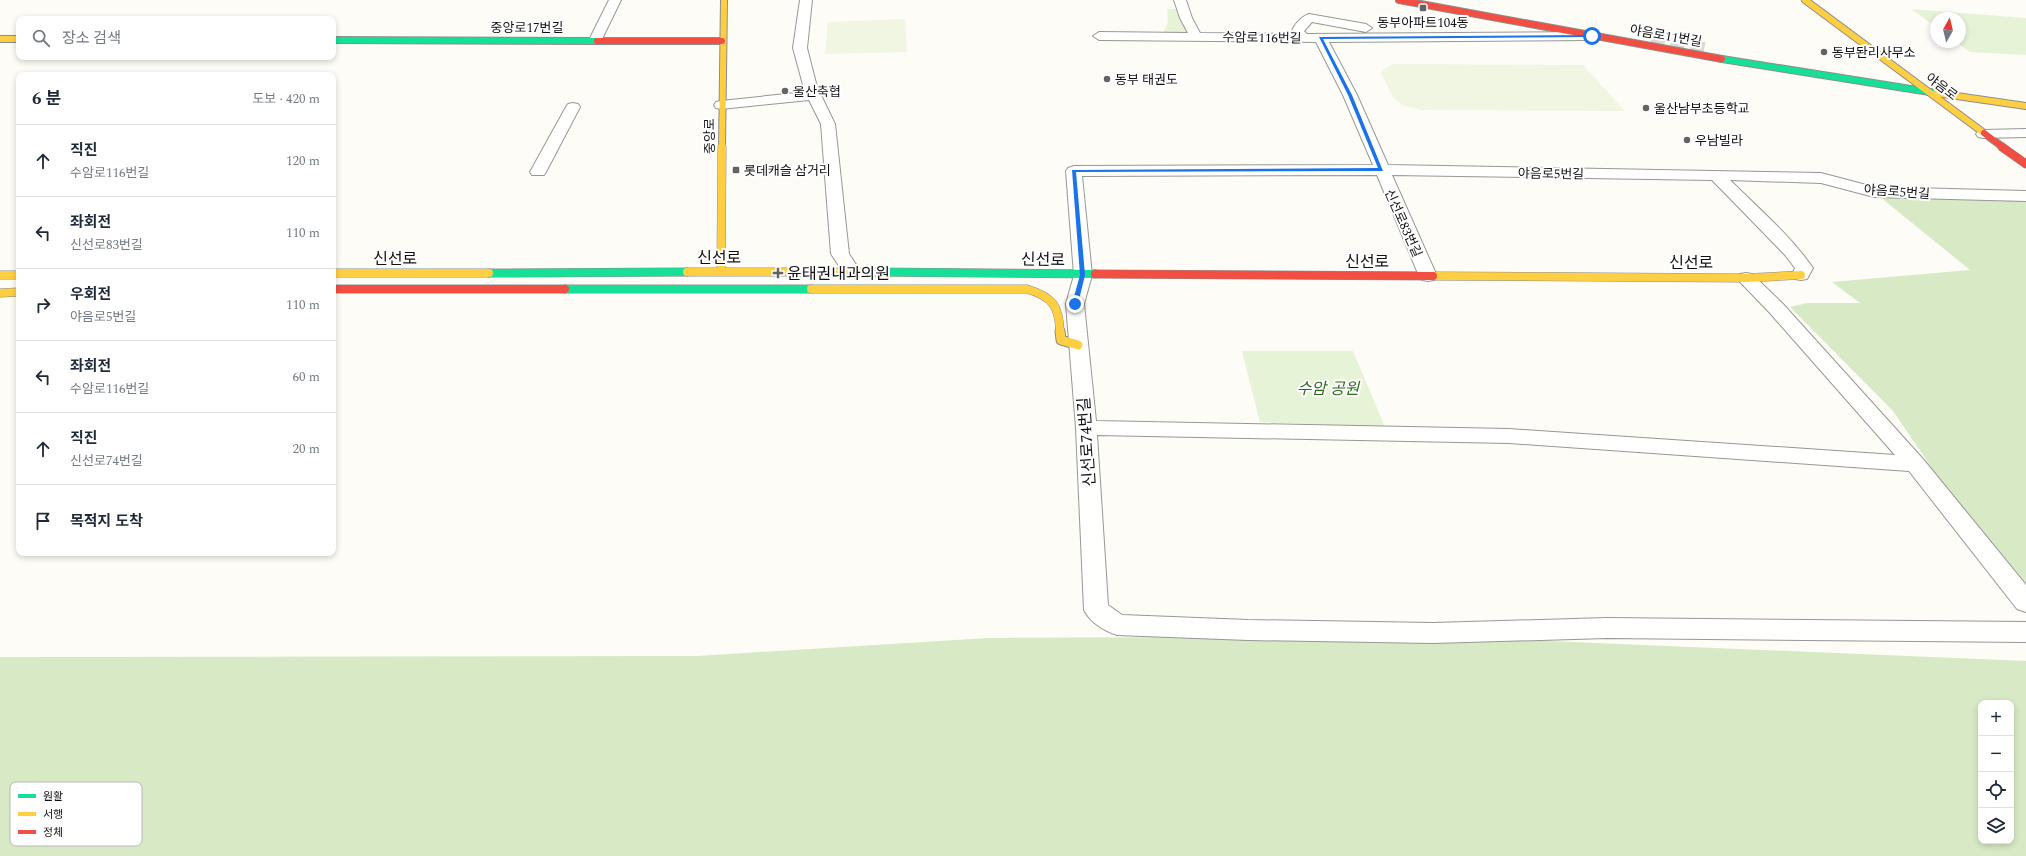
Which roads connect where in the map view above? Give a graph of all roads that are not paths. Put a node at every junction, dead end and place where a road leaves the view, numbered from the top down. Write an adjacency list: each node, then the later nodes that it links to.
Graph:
1 (615, 0): 16 (street)
2 (724, 0): 17 (street, 중앙로)
3 (806, 0): 20 (street)
4 (1180, 0): 10 (street)
5 (1399, 0): 9 (street, 야음로11번길)
6 (1800, 1): 18 (street, 야음로); 19 (street, 야음로)
7 (1383, 34): 9 (street, 수암로116번길); 11 (street); 12 (street, 수암로116번길)
8 (1099, 36): 10 (street, 수암로116번길)
9 (1592, 36): 18 (street, 야음로11번길)
10 (1196, 37): 11 (street, 수암로116번길)
11 (1304, 38): 12 (street, 수암로116번길)
12 (1321, 38): 29 (street, 신선로83번길)
13 (0, 39): 14 (street)
14 (16, 39)
15 (336, 40): 16 (street, 중앙로17번길)
16 (595, 40): 17 (street, 중앙로17번길)
17 (722, 41): 21 (street, 중앙로)
18 (1912, 90): 19 (street, 야음로11번길)
19 (1929, 93): 22 (street, 야음로11번길); 24 (street, 야음로)
20 (814, 95): 21 (street); 34 (street)
21 (721, 105): 33 (street, 중앙로)
22 (2026, 106)
23 (573, 107): 30 (street)
24 (1983, 134): 25 (street); 28 (street, 야음로)
25 (2006, 134): 26 (street); 27 (street)
26 (2026, 134)
27 (2026, 149)
28 (2026, 164)
29 (1381, 170): 31 (street, 야음로5번길); 39 (street, 야음로5번길); 40 (street, 신선로83번길)
30 (538, 172)
31 (1716, 175): 32 (street, 야음로5번길); 36 (street)
32 (2026, 196)
33 (721, 272): 34 (street, 신선로); 35 (street, 신선로)
34 (852, 272): 39 (street, 신선로)
35 (336, 273)
36 (1801, 274): 41 (street, 신선로)
37 (0, 275): 38 (street)
38 (16, 275)
39 (1083, 275): 40 (street, 신선로); 43 (street); 46 (street, 신선로74번길)
40 (1428, 276): 41 (street, 신선로)
41 (1746, 278): 48 (street)
42 (336, 289): 43 (street, 신선로)
43 (1017, 289): 46 (street, 신선로)
44 (0, 292): 45 (street)
45 (16, 292)
46 (1078, 345): 47 (street, 신선로74번길)
47 (1086, 428): 48 (street); 50 (street, 신선로74번길)
48 (1914, 464): 49 (street)
49 (2026, 602)
50 (2026, 632)

